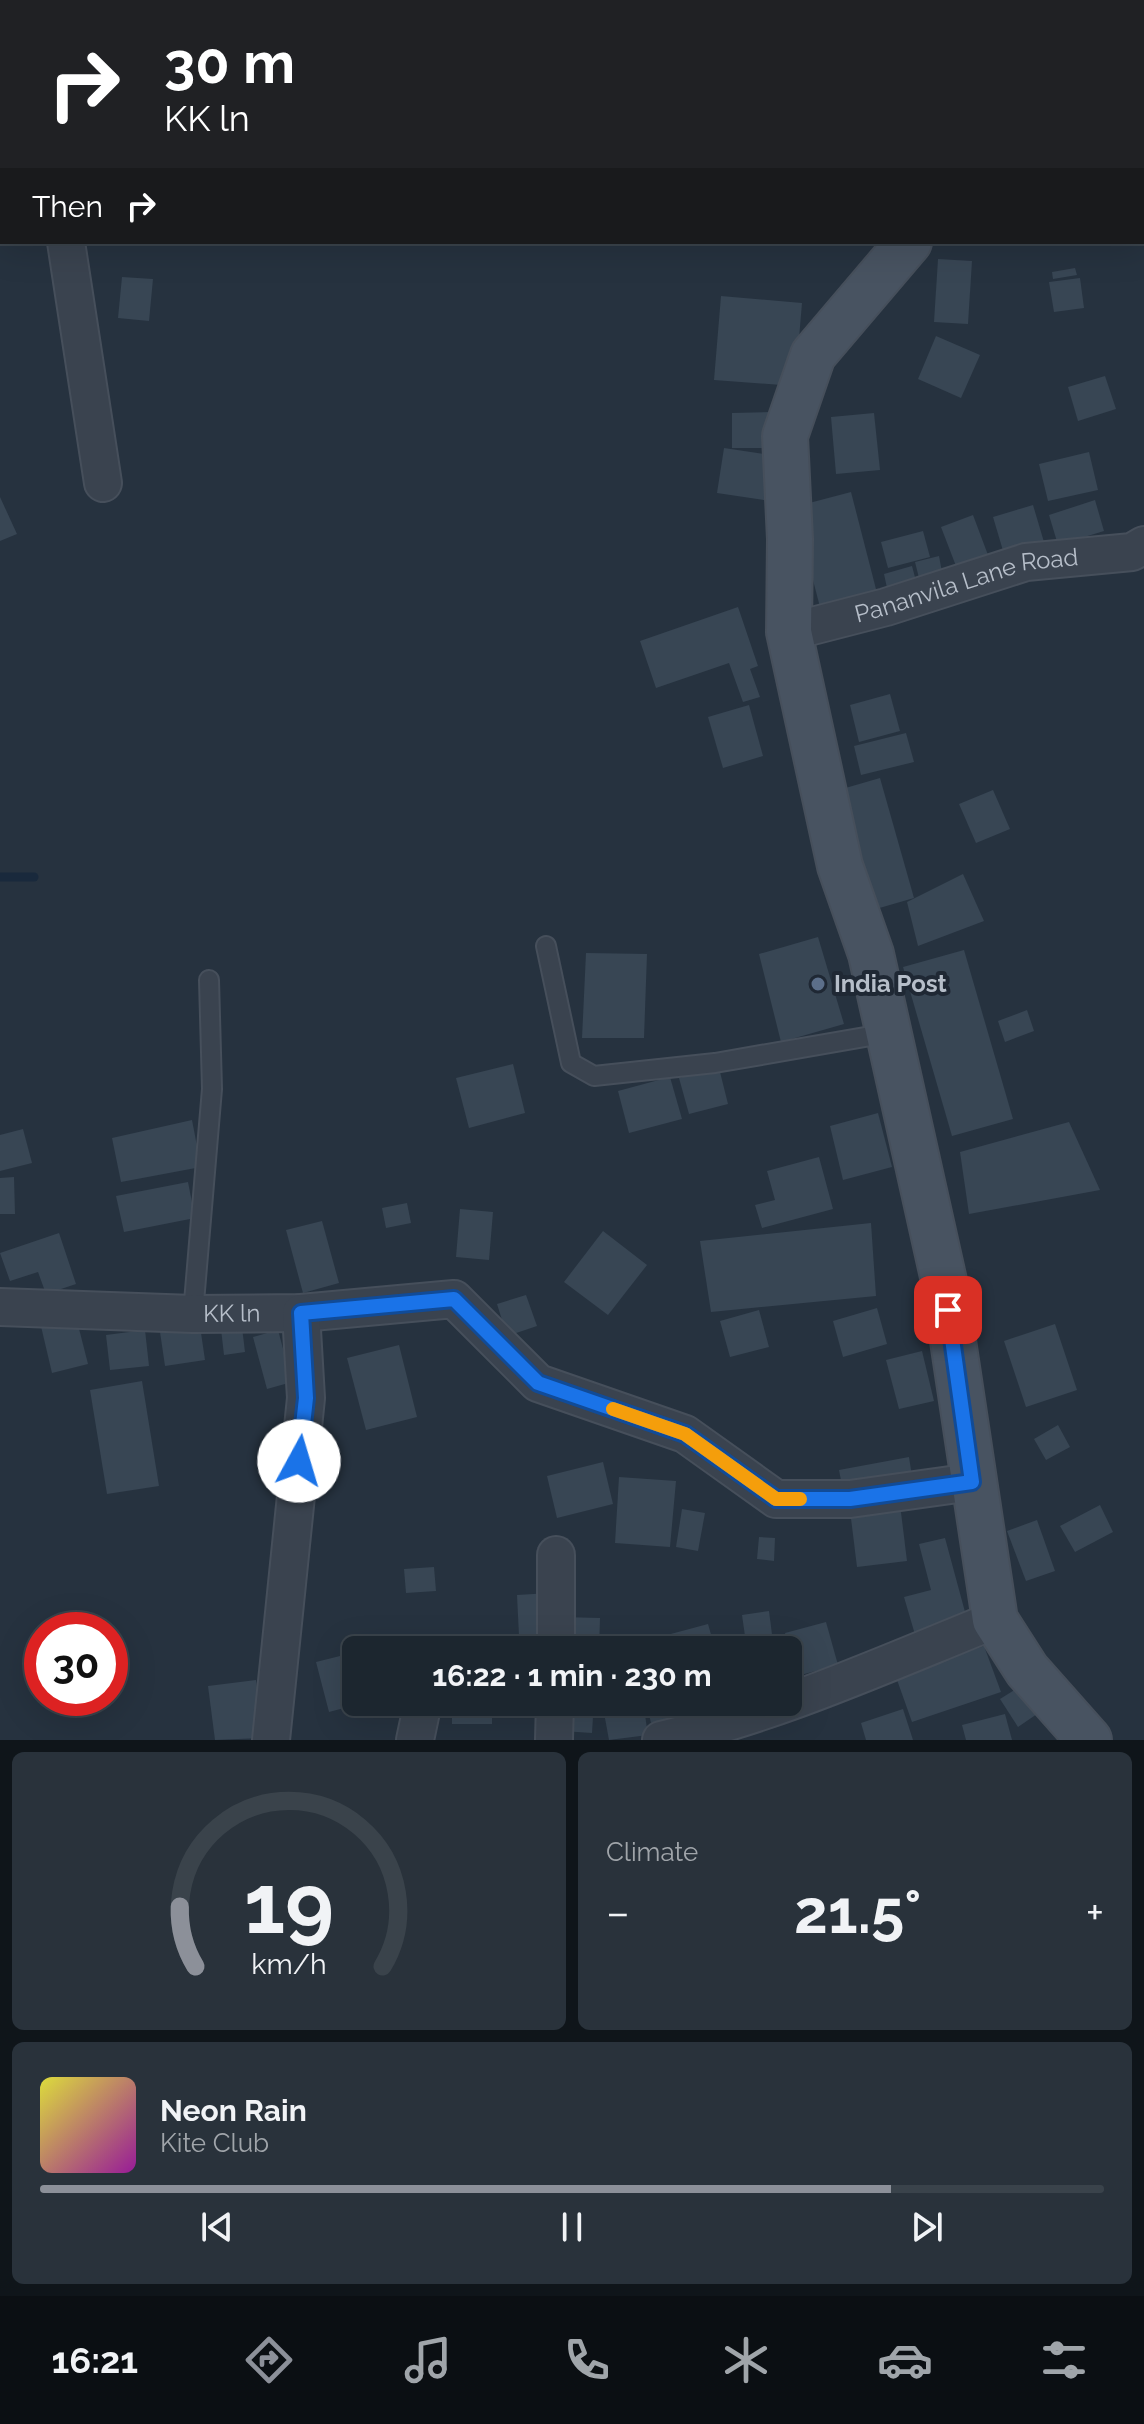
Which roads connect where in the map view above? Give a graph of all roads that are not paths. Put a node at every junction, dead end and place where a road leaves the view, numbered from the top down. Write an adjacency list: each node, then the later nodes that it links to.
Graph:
1 (66, 244): 3 (street)
2 (907, 244): 5 (main road)
3 (103, 483)
4 (1144, 545): 5 (street, Pananvila Lane Road)
5 (789, 632): 8 (main road)
6 (546, 946): 8 (lane)
7 (209, 980): 11 (lane)
8 (888, 1033): 12 (main road)
9 (0, 1307): 11 (street, KK ln)
10 (301, 1313): 11 (street, KK ln); 12 (street, KK ln); 18 (street)
11 (193, 1314)
12 (972, 1482): 14 (main road)
13 (556, 1555): 15 (street)
14 (995, 1620): 21 (street); 22 (main road)
15 (556, 1636)
16 (420, 1716): 19 (street)
17 (555, 1716): 20 (street)
18 (271, 1740)
19 (415, 1740)
20 (554, 1740)
21 (661, 1740)
22 (1089, 1740)

